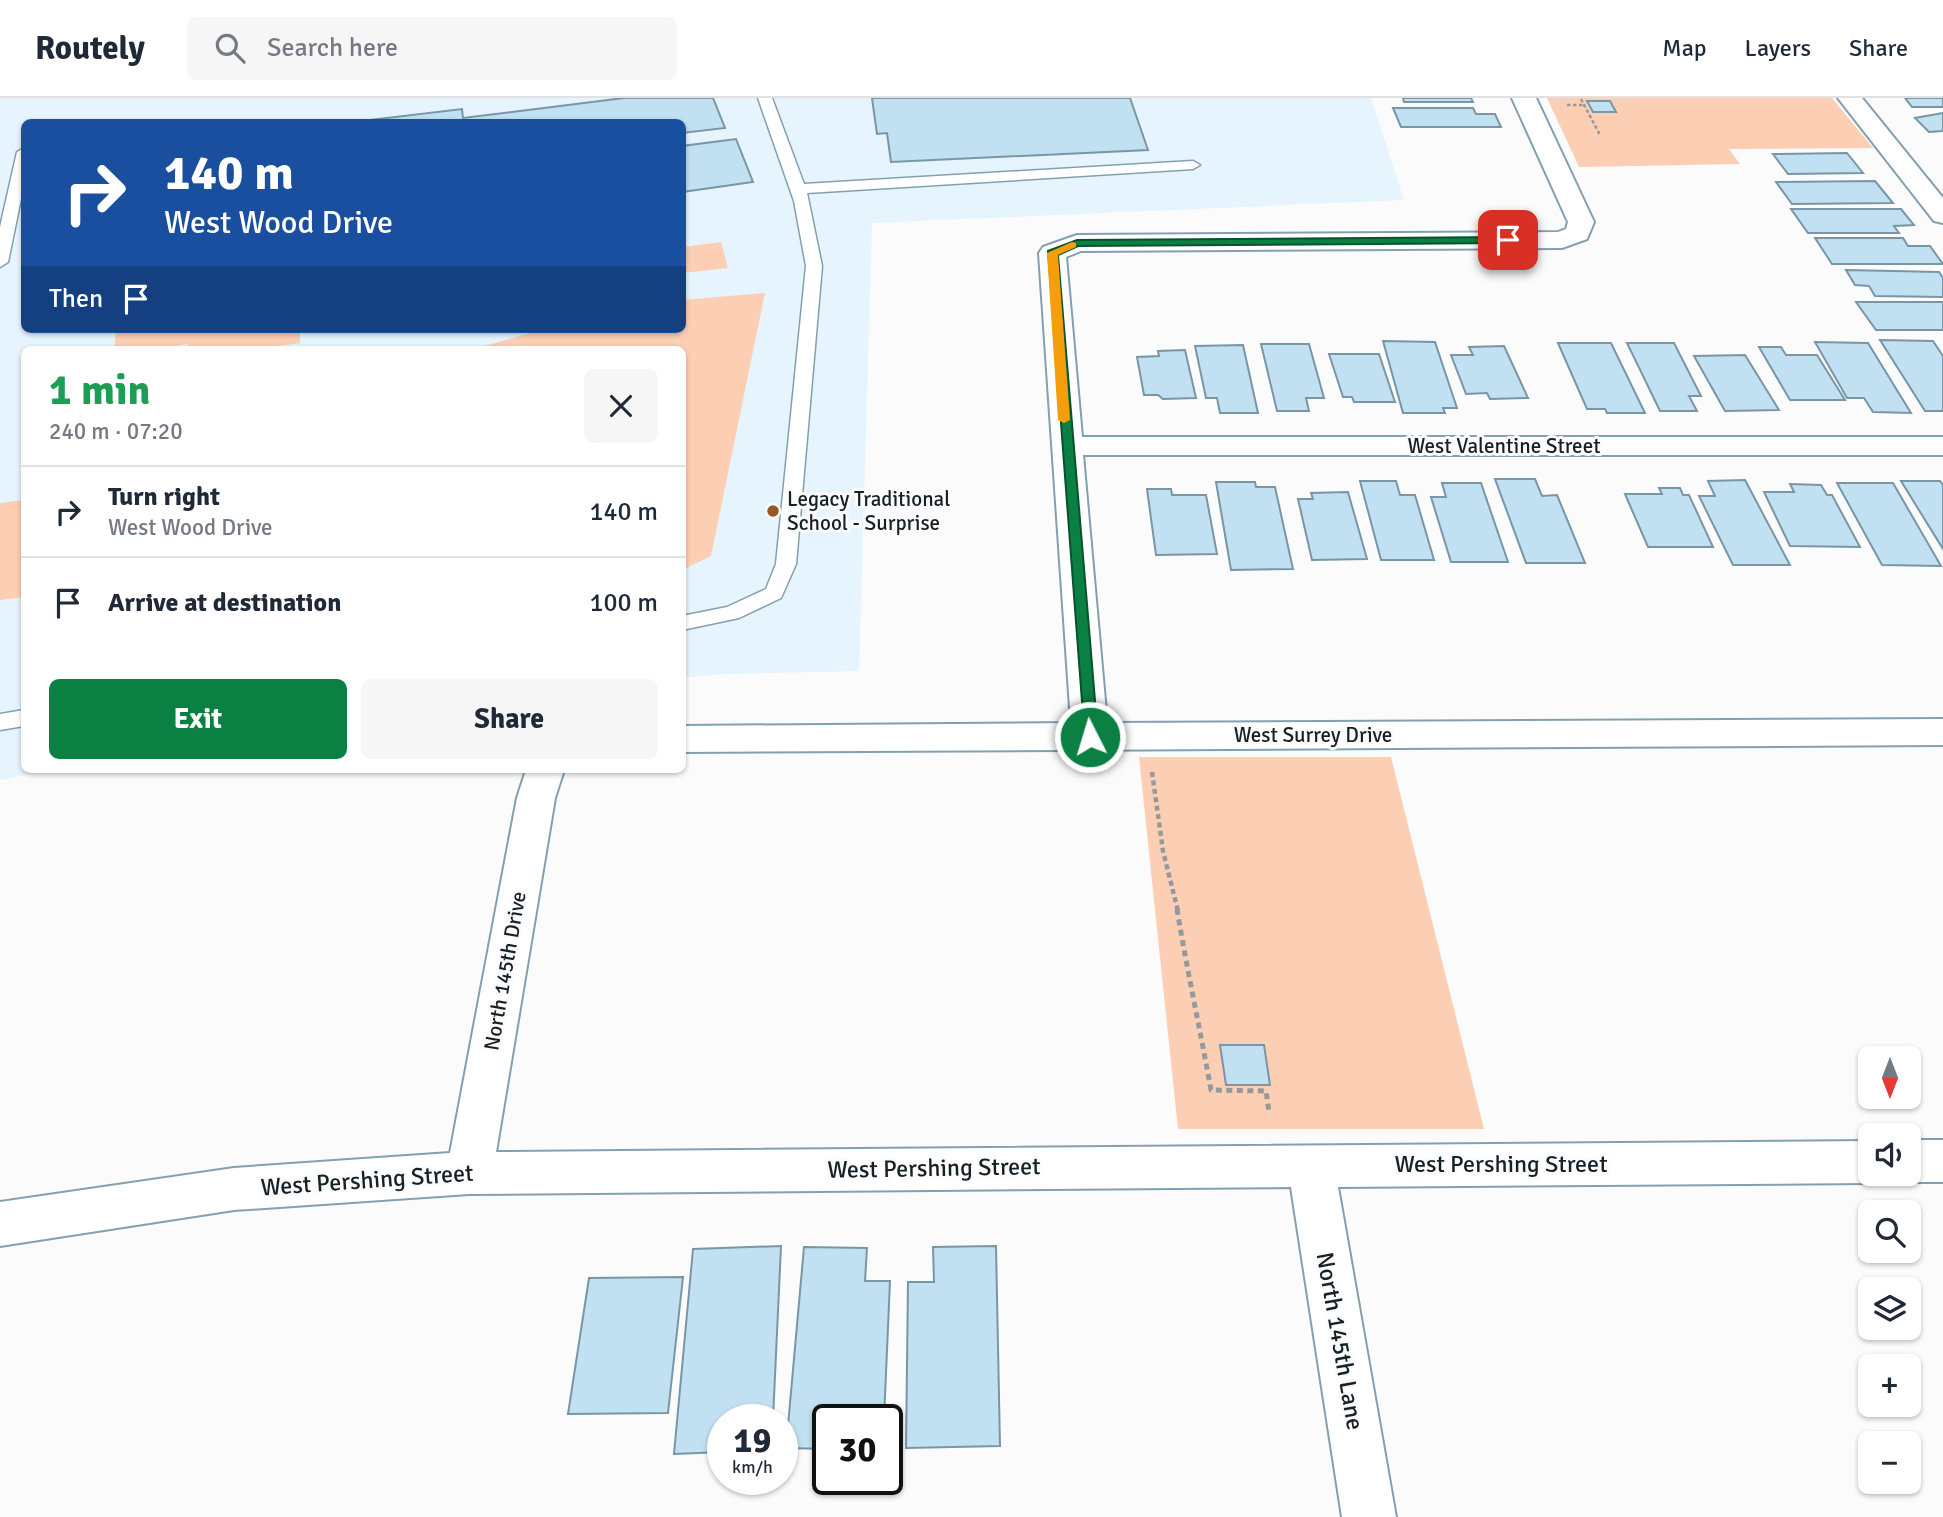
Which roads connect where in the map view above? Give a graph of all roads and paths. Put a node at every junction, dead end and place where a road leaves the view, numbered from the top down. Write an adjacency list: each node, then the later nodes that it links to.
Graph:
1 (765, 98): 10 (lane)
2 (1524, 98): 13 (street)
3 (1850, 98): 11 (street)
4 (1581, 99): 6 (path)
5 (1559, 105): 6 (path)
6 (1584, 105): 7 (path)
7 (1600, 135)
8 (21, 166): 12 (lane)
9 (1193, 166): 10 (lane)
10 (798, 189): 15 (lane)
11 (1943, 215)
12 (0, 262)
13 (1066, 446): 14 (street, West Valentine Street); 19 (street)
14 (1943, 446)
15 (686, 622)
16 (21, 718): 17 (lane)
17 (0, 722)
18 (1943, 732): 19 (street, West Surrey Drive)
19 (1090, 737): 20 (street, West Surrey Drive)
20 (686, 739)
21 (1151, 768): 23 (path)
22 (544, 773): 28 (street, North 145th Drive)
23 (1269, 1112)
24 (1858, 1161): 27 (street, West Pershing Street)
25 (1921, 1161): 26 (street)
26 (1943, 1161)
27 (1311, 1166): 28 (street, West Pershing Street); 30 (street, North 145th Lane)
28 (469, 1172): 29 (street, West Pershing Street)
29 (0, 1224)
30 (1369, 1517)

